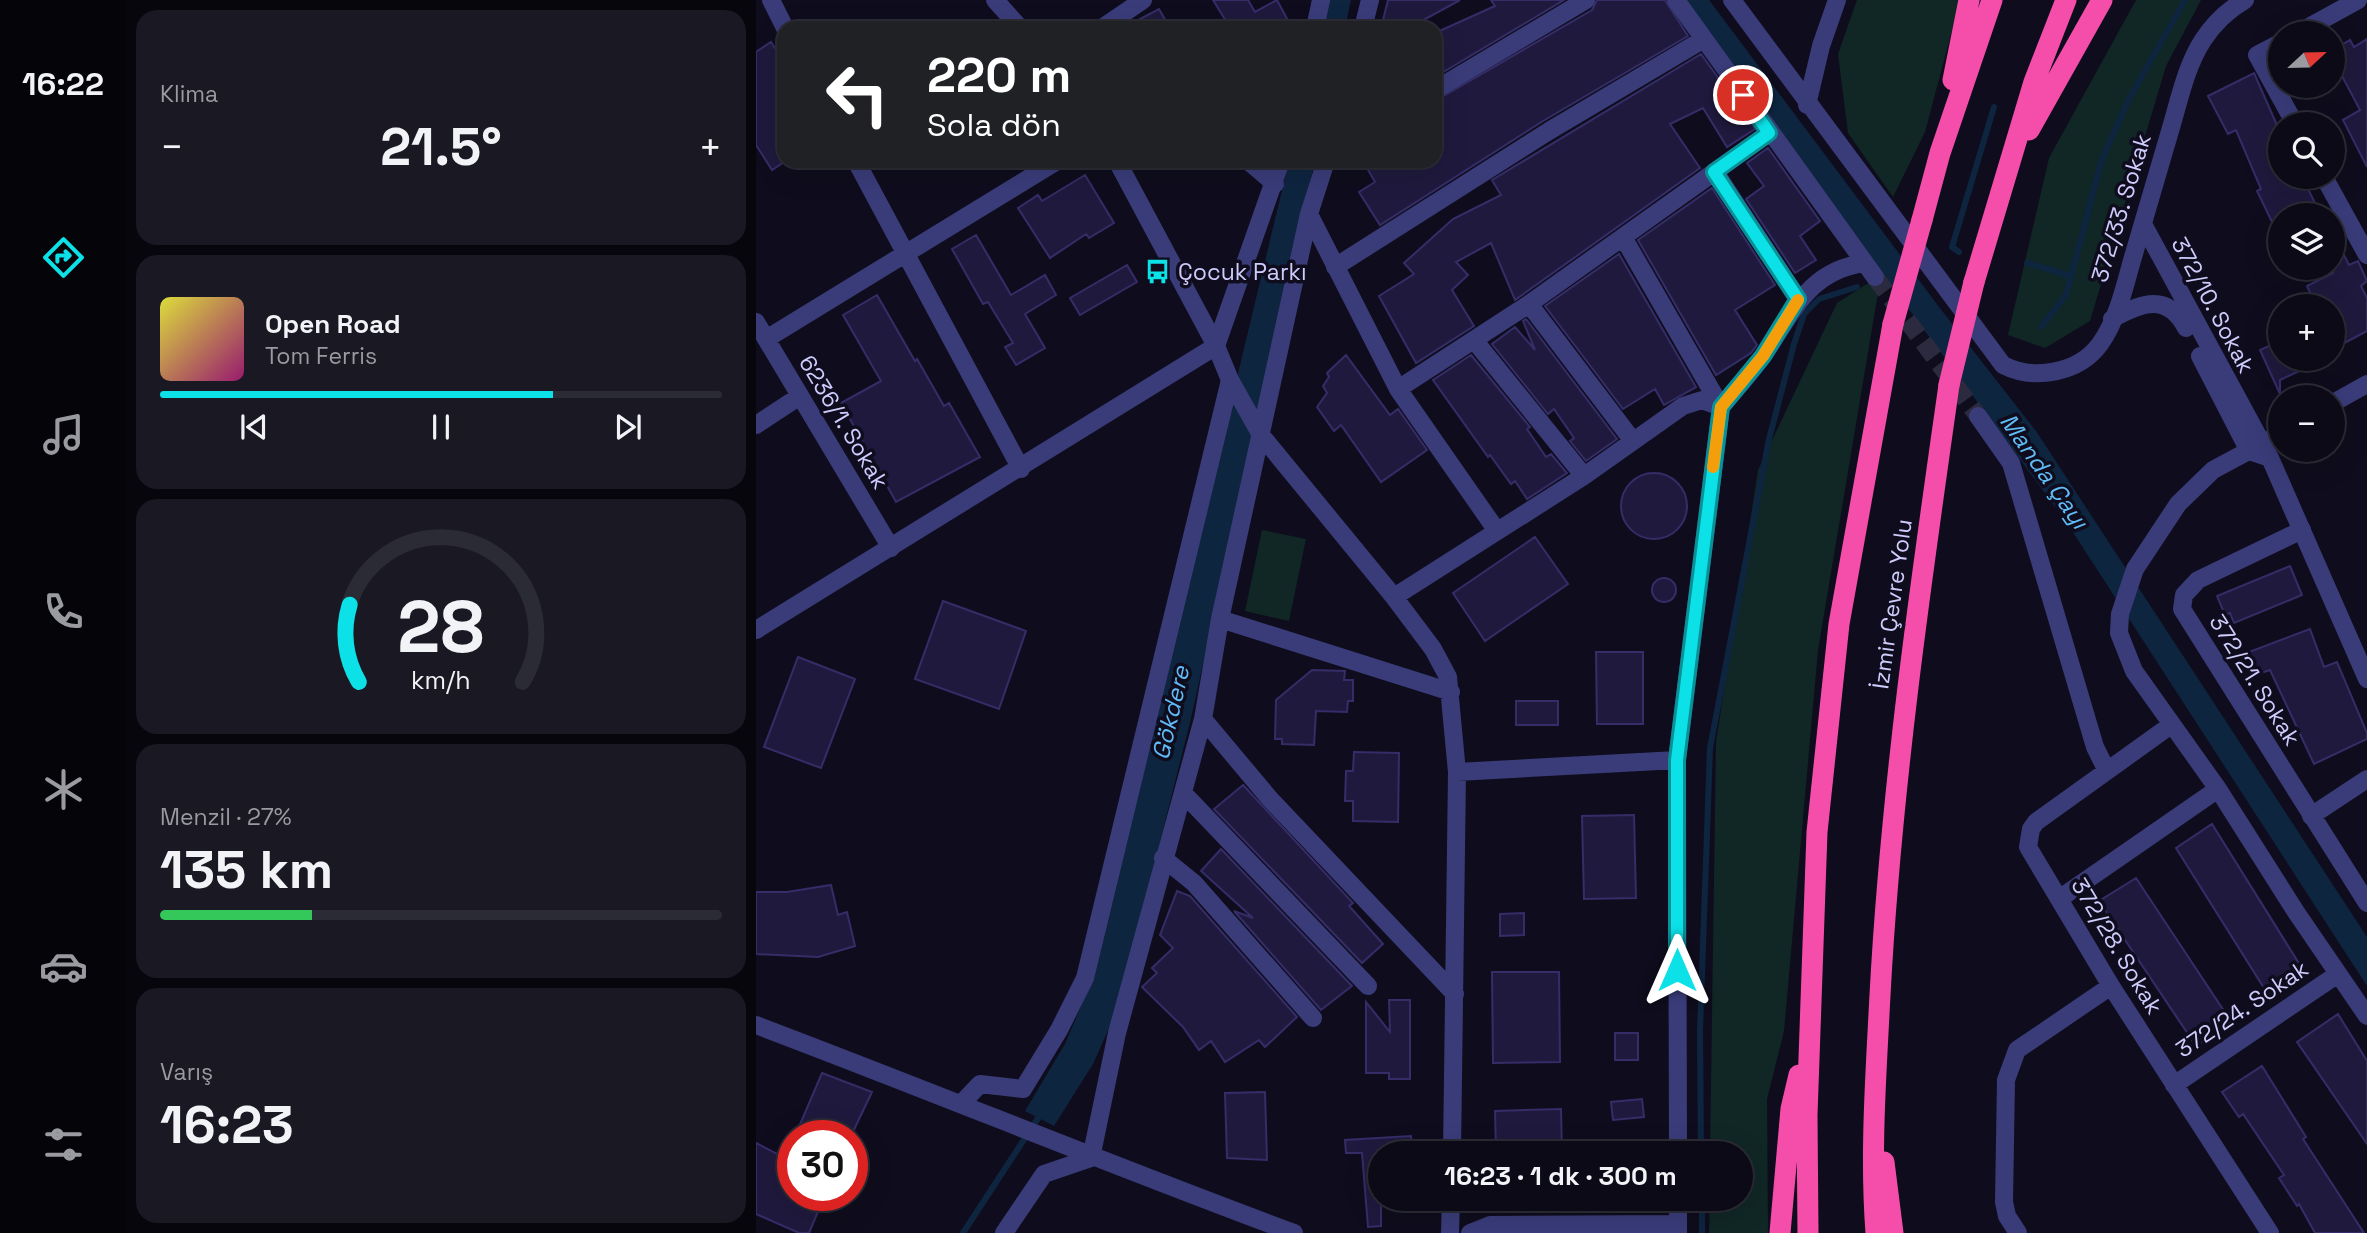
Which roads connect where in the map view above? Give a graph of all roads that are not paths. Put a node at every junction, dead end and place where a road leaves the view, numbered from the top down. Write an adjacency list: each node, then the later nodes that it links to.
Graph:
1 (771, 0): 16 (street)
2 (995, 0): 17 (street)
3 (1143, 0): 18 (street)
4 (1321, 0): 19 (street)
5 (1370, 0): 20 (street)
6 (1586, 0): 25 (street)
7 (1676, 0): 22 (street)
8 (1732, 0): 26 (street)
9 (1837, 0): 26 (street)
10 (1969, 0): 28 (highway)
11 (1992, 0): 28 (highway, İzmir Çevre Yolu)
12 (2066, 0): 36 (highway, İzmir Çevre Yolu)
13 (2102, 0): 36 (highway)
14 (2245, 0): 40 (street, 372/33. Sokak)
15 (2358, 0): 21 (street)
16 (782, 21)
17 (1014, 21)
18 (1112, 21)
19 (1316, 21)
20 (1365, 21)
21 (2320, 21)
22 (1704, 39): 27 (street); 46 (street)
23 (2268, 50): 24 (street)
24 (2268, 74)
25 (1442, 86)
26 (1807, 105): 49 (street, 372/33. Sokak)
27 (1769, 133): 35 (street); 47 (street)
28 (1940, 153): 95 (highway, İzmir Çevre Yolu, bridge)
29 (860, 168): 44 (street)
30 (1046, 168): 44 (street)
31 (1121, 168): 53 (street)
32 (1256, 168): 37 (street)
33 (1279, 168): 37 (street)
34 (1324, 168): 39 (street)
35 (1714, 172): 41 (street); 47 (street)
36 (2006, 172): 96 (highway, İzmir Çevre Yolu, bridge)
37 (1275, 184): 53 (street)
38 (2331, 189): 45 (street)
39 (1309, 214): 46 (street); 62 (street)
40 (2143, 225): 42 (street, 372/10. Sokak); 43 (street, 372/33. Sokak)
41 (1623, 237): 48 (street); 59 (street)
42 (2155, 248): 43 (street); 65 (street, 372/10. Sokak)
43 (2136, 249): 49 (street, 372/33. Sokak)
44 (905, 254): 51 (street); 66 (street)
45 (2367, 255)
46 (1335, 267): 56 (street)
47 (1798, 299): 59 (street)
48 (1529, 304): 52 (street); 63 (street)
49 (2112, 318): 65 (street, 372/10. Sokak)
50 (756, 322): 51 (street, 6236/1. Sokak)
51 (766, 339): 57 (street, 6236/1. Sokak)
52 (1474, 340): 56 (street); 67 (street)
53 (1216, 346): 54 (street); 66 (street)
54 (1230, 380): 62 (street); 98 (street)
55 (2367, 384): 58 (street)
56 (1398, 389): 69 (street)
57 (800, 396): 61 (street); 70 (street, 6236/1. Sokak)
58 (2345, 396)
59 (1721, 407): 63 (street); 78 (street)
60 (1978, 416): 79 (street)
61 (756, 425)
62 (1261, 435): 71 (street); 72 (street)
63 (1633, 441): 67 (street)
64 (2268, 444): 65 (street)
65 (2260, 451): 68 (street, 372/10. Sokak); 77 (street)
66 (1021, 469): 70 (street)
67 (1584, 476): 69 (street)
68 (2302, 530): 74 (street, 372/10. Sokak); 84 (street, 372/21. Sokak)
69 (1497, 531): 71 (street)
70 (891, 548): 73 (street)
71 (1394, 597): 75 (street)
72 (1220, 619): 75 (street); 76 (street)
73 (756, 630)
74 (2367, 679)
75 (1451, 692): 80 (street)
76 (1203, 719): 83 (street); 91 (street)
77 (2171, 724): 79 (street, 372/28. Sokak); 82 (street)
78 (1677, 760): 80 (street); 100 (street)
79 (2106, 769): 86 (street, 372/28. Sokak)
80 (1457, 772): 91 (street)
81 (2367, 779): 84 (street)
82 (2218, 789): 86 (street); 88 (street)
83 (1185, 794): 85 (street); 89 (street)
84 (2311, 816): 87 (street, 372/21. Sokak)
85 (1163, 858): 93 (street); 101 (street)
86 (2059, 899): 90 (street, 372/28. Sokak)
87 (2367, 903)
88 (2338, 974): 92 (street); 97 (street, 372/24. Sokak)
89 (1368, 986)
90 (2111, 986): 97 (street, 372/28. Sokak); 113 (street)
91 (1455, 994): 99 (street)
92 (2367, 1016)
93 (1313, 1018)
94 (756, 1025): 98 (street)
95 (1809, 1039): 109 (highway); 110 (highway, İzmir Çevre Yolu)
96 (1876, 1079): 111 (highway, İzmir Çevre Yolu); 112 (highway)
97 (2174, 1085): 114 (street, 372/28. Sokak)
98 (961, 1103): 101 (street)
99 (1452, 1141)
100 (1678, 1141)
101 (1091, 1158): 105 (street); 106 (street)
102 (1451, 1211): 107 (street)
103 (1678, 1211): 104 (street)
104 (1678, 1229): 108 (street)
105 (1004, 1233)
106 (1294, 1233)
107 (1450, 1233)
108 (1469, 1233)
109 (1780, 1233)
110 (1808, 1233)
111 (1876, 1233)
112 (1893, 1233)
113 (2018, 1233)
114 (2270, 1233)

